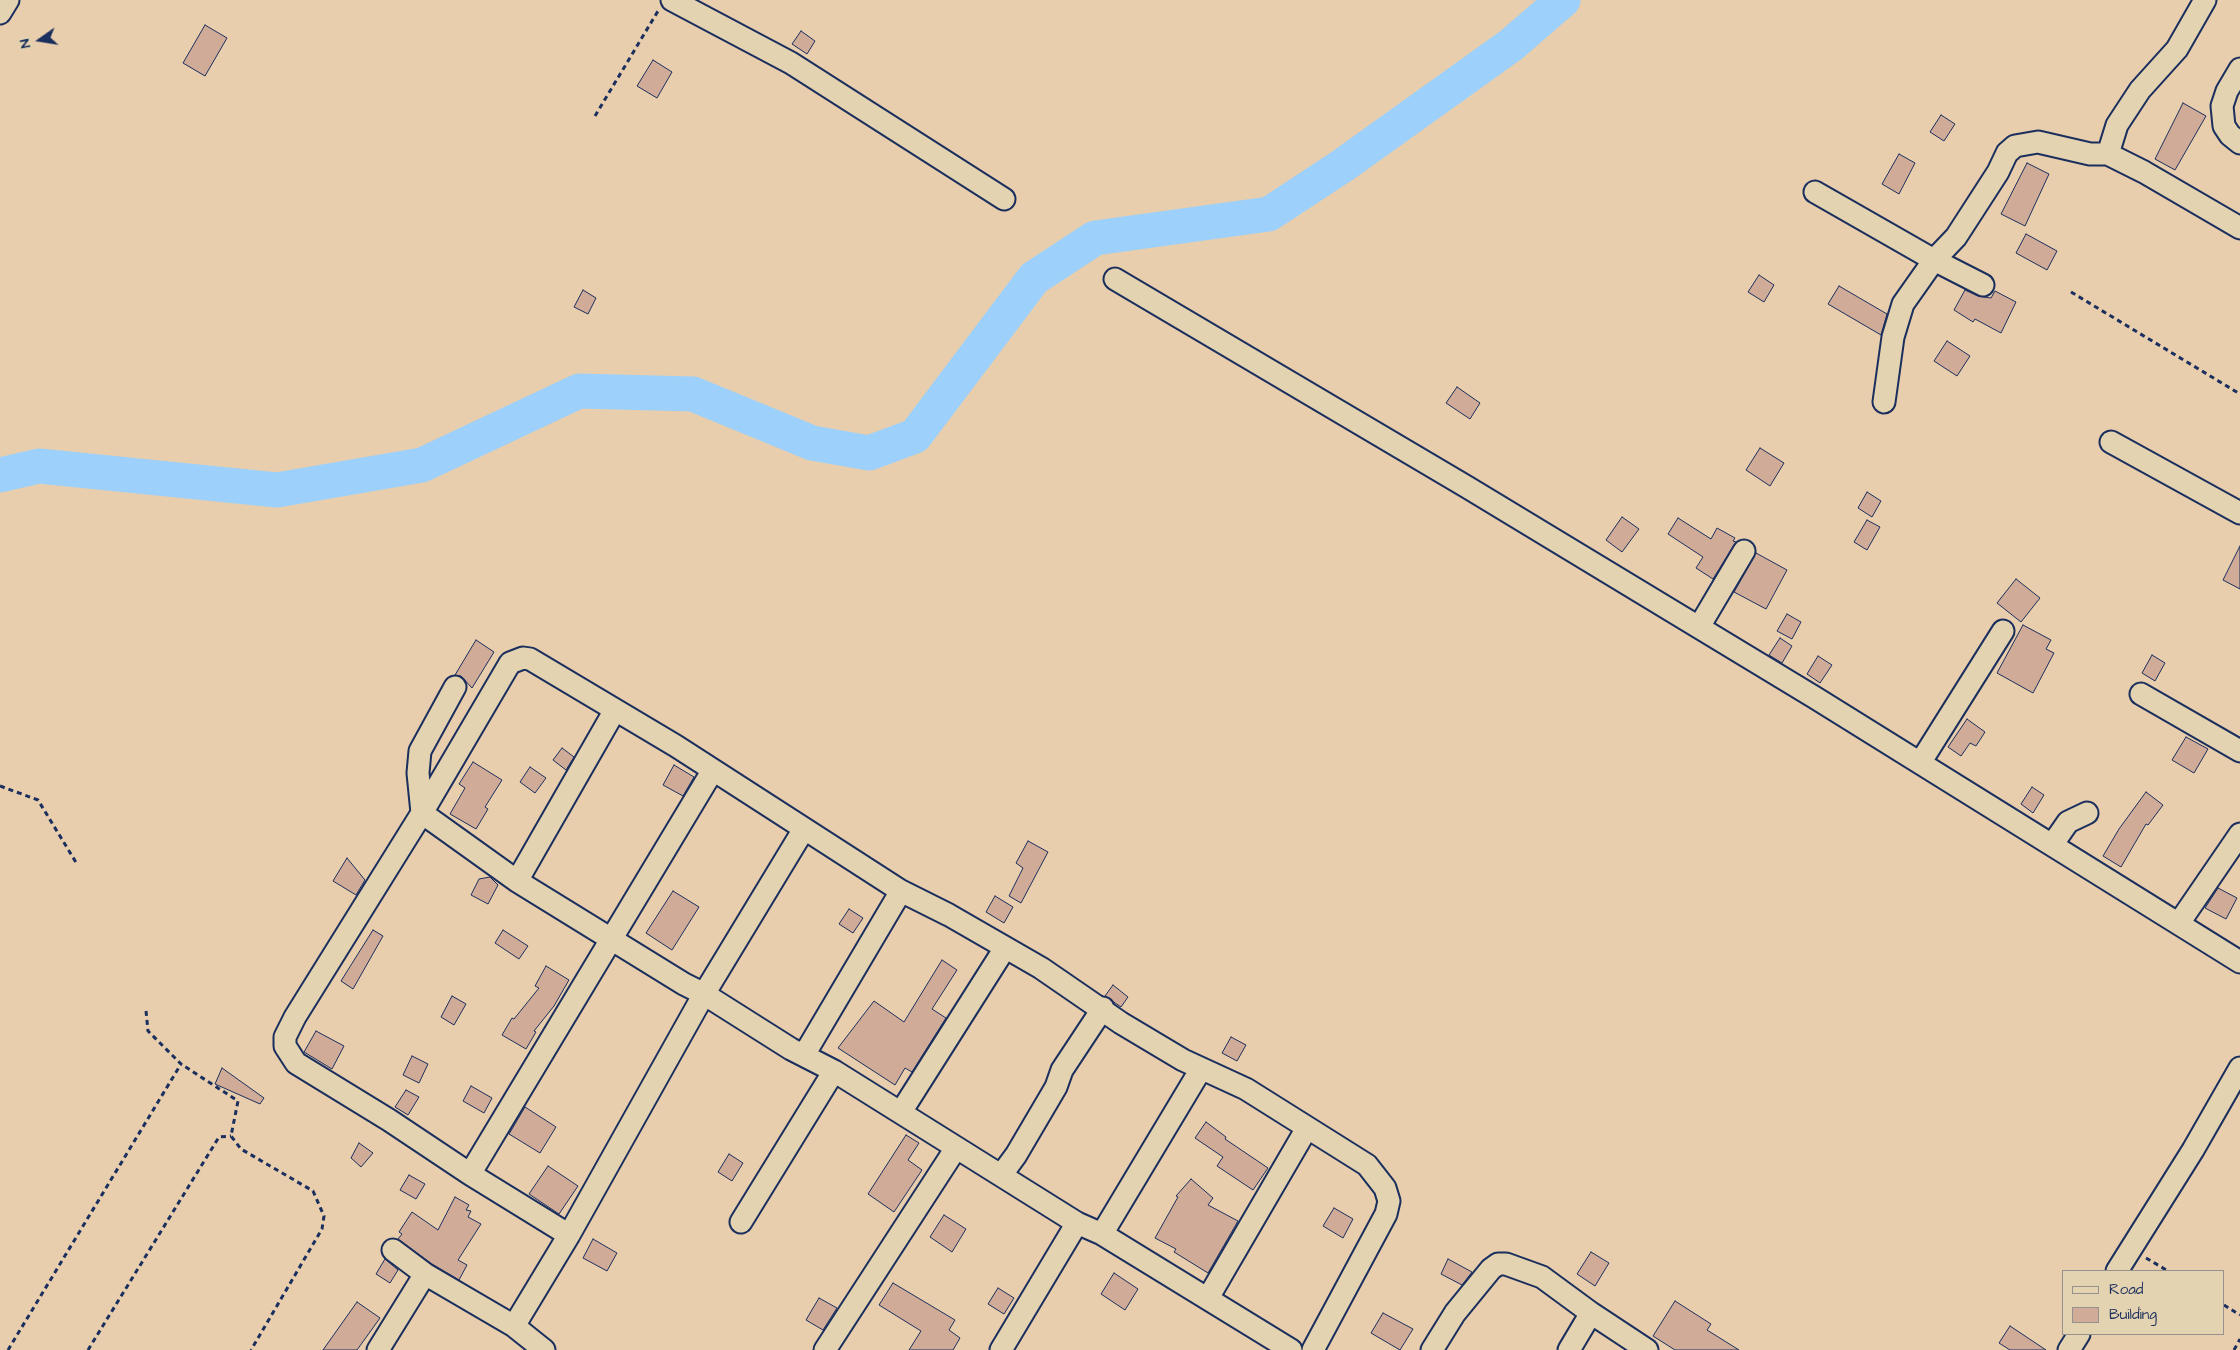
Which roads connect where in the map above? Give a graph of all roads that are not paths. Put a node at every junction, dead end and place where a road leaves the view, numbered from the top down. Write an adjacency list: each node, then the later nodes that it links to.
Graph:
1 (8, 0): 4 (street)
2 (2205, 0): 7 (street)
3 (666, 4): 9 (street)
4 (0, 13)
5 (2240, 69): 6 (street)
6 (2240, 143)
7 (2108, 154): 10 (street); 11 (street)
8 (1815, 192): 11 (street)
9 (1004, 199)
10 (2240, 228)
11 (1934, 260): 13 (street); 14 (street)
12 (1115, 279): 18 (street)
13 (1983, 285)
14 (1884, 402)
15 (2111, 442): 16 (street)
16 (2240, 513)
17 (1744, 551): 18 (street)
18 (1699, 627): 24 (street)
19 (2003, 632): 24 (street)
20 (455, 688): 26 (street)
21 (2141, 694): 23 (street)
22 (615, 710): 25 (street); 26 (street); 31 (street)
23 (2240, 751)
24 (1920, 763): 30 (street)
25 (713, 770): 28 (street); 34 (street)
26 (422, 813): 31 (street); 46 (street)
27 (2088, 814): 30 (street)
28 (804, 829): 32 (street); 37 (street)
29 (2240, 834): 33 (street)
30 (2052, 845): 33 (street)
31 (518, 881): 34 (street)
32 (901, 891): 35 (street); 39 (street)
33 (2179, 923): 36 (street)
34 (613, 938): 37 (street); 46 (street)
35 (1005, 948): 38 (street); 43 (street)
36 (2240, 962)
37 (704, 994): 39 (street); 51 (street)
38 (1103, 1008): 40 (street); 47 (street)
39 (804, 1056): 42 (street)
40 (1201, 1068): 44 (street); 50 (street)
41 (2240, 1068): 53 (street)
42 (834, 1070): 43 (street); 48 (street)
43 (901, 1112): 45 (street)
44 (1307, 1128): 55 (street); 64 (street)
45 (956, 1148): 47 (street); 61 (street)
46 (470, 1174): 51 (street)
47 (1002, 1174): 49 (street)
48 (741, 1222)
49 (1077, 1223): 50 (street); 62 (street)
50 (1102, 1234): 55 (street)
51 (569, 1236): 57 (street)
52 (393, 1250): 54 (street)
53 (2118, 1270)
54 (425, 1274): 57 (street); 59 (street)
55 (1208, 1298): 63 (street)
56 (1591, 1313): 65 (street); 66 (street); 67 (street)
57 (514, 1326): 60 (street)
58 (2078, 1335): 68 (street)
59 (378, 1350)
60 (544, 1350)
61 (825, 1350)
62 (1001, 1350)
63 (1292, 1350)
64 (1313, 1350)
65 (1432, 1350)
66 (1569, 1350)
67 (1647, 1350)
68 (2069, 1350)

